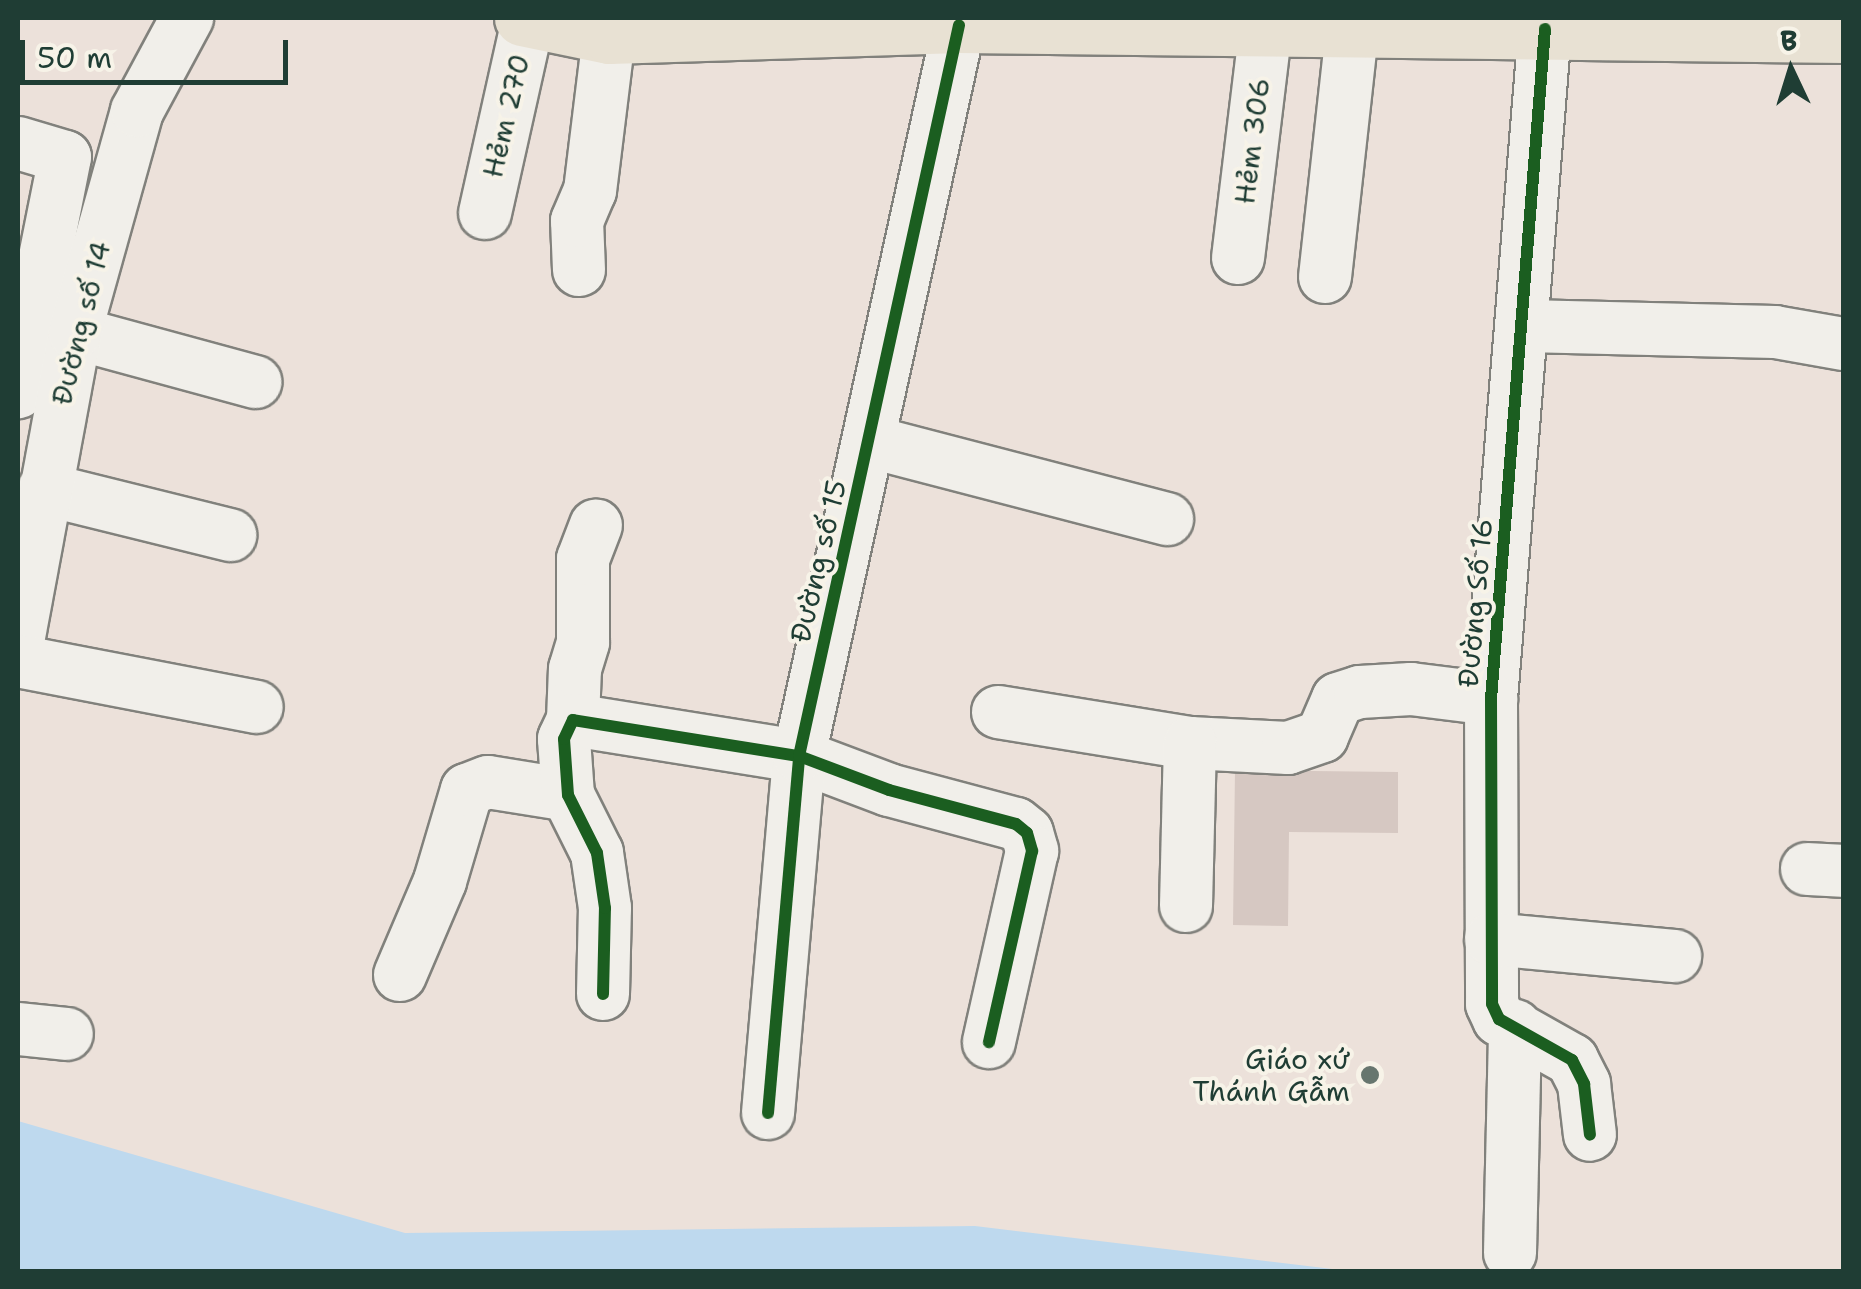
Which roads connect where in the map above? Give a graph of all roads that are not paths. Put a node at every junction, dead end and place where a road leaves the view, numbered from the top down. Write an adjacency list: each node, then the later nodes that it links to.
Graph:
1 (187, 18): 16 (street, Đường số 14)
2 (525, 18): 9 (main road); 11 (street, Hẻm 270)
3 (1353, 24): 6 (main road); 7 (main road); 14 (street)
4 (698, 25): 5 (main road); 9 (main road)
5 (959, 25): 6 (main road); 20 (street, Đường số 15)
6 (1266, 25): 12 (street, Hẻm 306)
7 (1575, 25): 8 (main road); 15 (street, Đường Số 16)
8 (1844, 35)
9 (609, 36): 13 (street)
10 (18, 143): 19 (street)
11 (485, 213)
12 (1238, 258)
13 (580, 270)
14 (1325, 277)
15 (1525, 326): 17 (street); 27 (street, Đường Số 16)
16 (75, 333): 18 (street); 21 (street, Đường số 14)
17 (1844, 344)
18 (255, 382)
19 (18, 392)
20 (871, 442): 22 (street); 32 (street, Đường số 15)
21 (44, 489): 24 (street); 25 (street, Đường số 14)
22 (1168, 519)
23 (596, 525): 30 (street)
24 (230, 535)
25 (18, 642)
26 (18, 660): 28 (street)
27 (1491, 698): 31 (street); 35 (street, Đường Số 16)
28 (258, 708)
29 (998, 712): 31 (street)
30 (574, 720): 32 (street); 33 (street)
31 (1190, 743): 34 (street)
32 (800, 756): 40 (street); 41 (street, Đường số 15)
33 (568, 795): 37 (street); 38 (street)
34 (1186, 906)
35 (1492, 939): 36 (street); 39 (street, Đường Số 16)
36 (1674, 956)
37 (400, 976)
38 (603, 994)
39 (1514, 1026): 42 (street); 43 (street)
40 (989, 1042)
41 (768, 1114)
42 (1590, 1135)
43 (1510, 1253)

